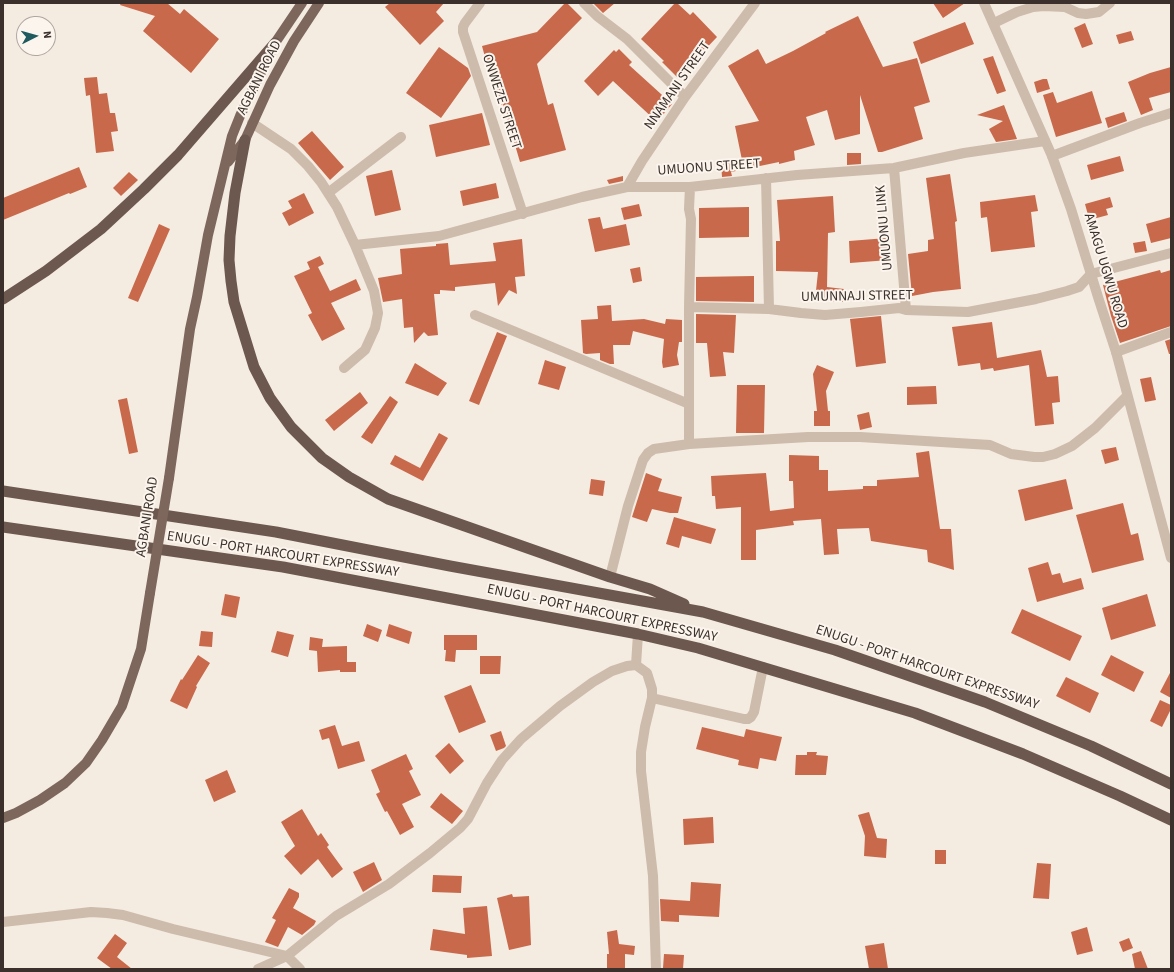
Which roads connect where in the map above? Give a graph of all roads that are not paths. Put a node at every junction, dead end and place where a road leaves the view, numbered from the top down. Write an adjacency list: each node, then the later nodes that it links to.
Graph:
1 (302, 3): 9 (main road, AGBANI ROAD)
2 (319, 3): 12 (main road, AGBANI ROAD)
3 (480, 3): 23 (street, ONWEZE STREET)
4 (584, 3): 10 (street)
5 (755, 3): 10 (street, NNAMANI STREET)
6 (984, 3): 8 (street, AMAGU UGWU ROAD)
7 (1110, 3): 8 (street)
8 (994, 23): 15 (street, AMAGU UGWU ROAD)
9 (275, 43): 17 (main road, AGBANI ROAD); 27 (highway)
10 (685, 97): 20 (street, NNAMANI STREET)
11 (1171, 113): 16 (street)
12 (252, 123): 14 (main road, AGBANI ROAD); 22 (street)
13 (401, 137): 22 (street)
14 (245, 140): 17 (main road, AGBANI ROAD); 43 (highway)
15 (1045, 141): 16 (street, AMAGU UGWU ROAD); 18 (street, UMUONU STREET)
16 (1052, 156): 26 (street, AMAGU UGWU ROAD)
17 (225, 165): 50 (main road, AGBANI ROAD, bridge)
18 (894, 168): 19 (street, UMUONU STREET); 30 (street, UMUONU LINK)
19 (766, 178): 21 (street, UMUONU STREET); 29 (street)
20 (627, 187): 21 (street, UMUONU STREET); 23 (street, UMUONU STREET)
21 (690, 187): 28 (street)
22 (328, 193): 24 (street)
23 (523, 214): 24 (street, UMUONU STREET)
24 (355, 245): 34 (street)
25 (1171, 253): 26 (street)
26 (1091, 274): 30 (street, UMUNNAJI STREET); 33 (street, AMAGU UGWU ROAD)
27 (3, 299)
28 (689, 307): 29 (street, UMUNNAJI STREET); 36 (street)
29 (769, 309): 30 (street, UMUNNAJI STREET)
30 (906, 310)
31 (475, 316): 36 (street)
32 (1171, 332): 33 (street)
33 (1116, 352): 35 (street, AMAGU UGWU ROAD)
34 (344, 368)
35 (1127, 396): 37 (street); 42 (street, AMAGU UGWU ROAD)
36 (689, 404): 37 (street)
37 (689, 444): 43 (street)
38 (3, 490): 44 (highway, ENUGU - PORT HARCOURT EXPRESSWAY)
39 (3, 527): 40 (highway, ENUGU - PORT HARCOURT EXPRESSWAY)
40 (18, 529): 41 (highway); 45 (highway, ENUGU - PORT HARCOURT EXPRESSWAY)
41 (3, 535)
42 (1171, 558)
43 (610, 577): 44 (highway)
44 (703, 612): 49 (highway, ENUGU - PORT HARCOURT EXPRESSWAY)
45 (638, 634): 46 (street); 47 (highway, ENUGU - PORT HARCOURT EXPRESSWAY)
46 (636, 665): 48 (street); 53 (street)
47 (763, 667): 48 (street); 51 (highway, ENUGU - PORT HARCOURT EXPRESSWAY)
48 (652, 698): 56 (street)
49 (1171, 784)
50 (3, 818)
51 (1171, 820)
52 (3, 922): 53 (street)
53 (287, 956): 54 (street); 55 (street)
54 (258, 969)
55 (300, 969)
56 (656, 969)

